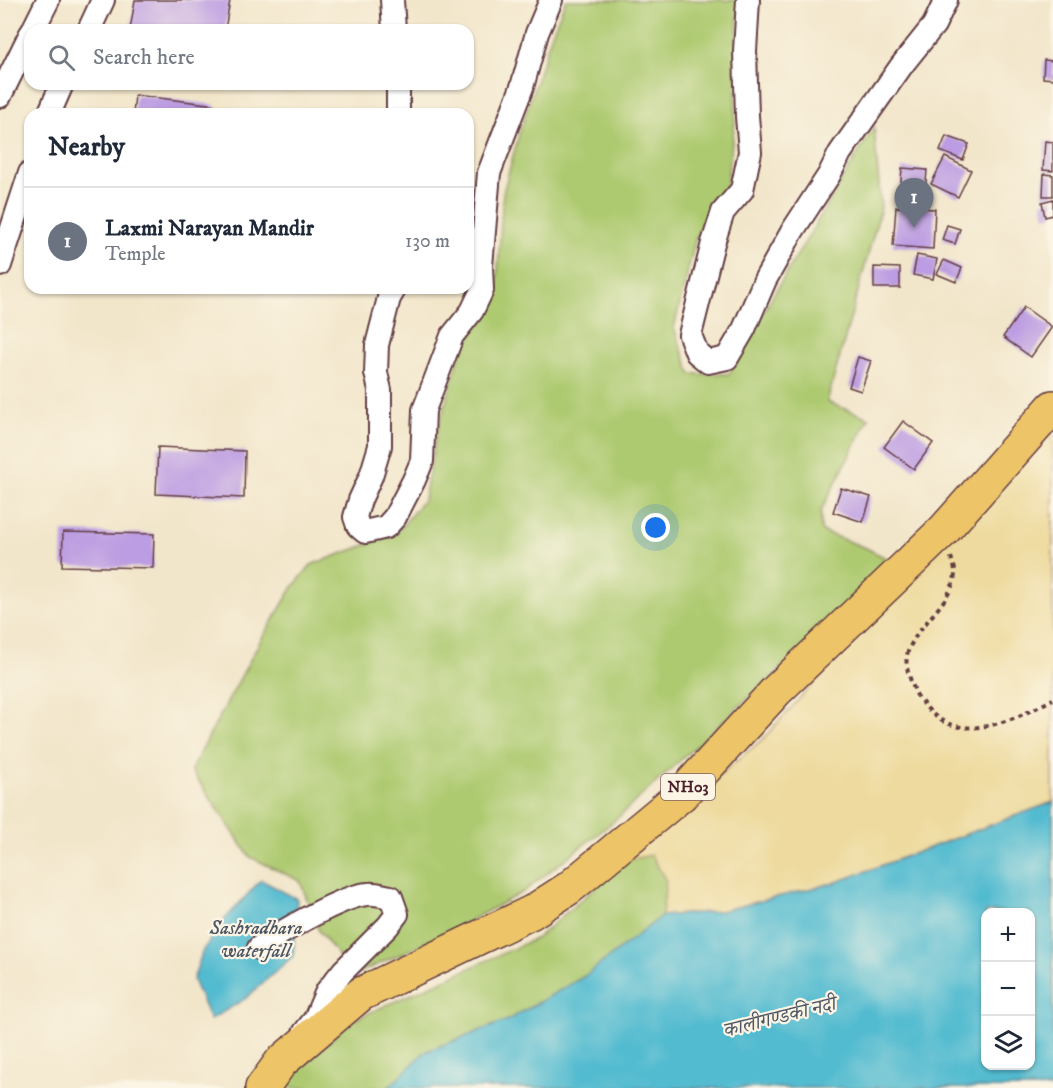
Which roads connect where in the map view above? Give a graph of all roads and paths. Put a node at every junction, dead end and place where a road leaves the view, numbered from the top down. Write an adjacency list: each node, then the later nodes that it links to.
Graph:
1 (48, 0): 7 (street)
2 (103, 0): 8 (street)
3 (392, 0): 9 (street)
4 (551, 0): 18 (street)
5 (748, 0): 6 (street)
6 (946, 0)
7 (36, 24)
8 (92, 24)
9 (394, 24)
10 (24, 47): 13 (street)
11 (59, 90): 14 (street)
12 (398, 90): 15 (street)
13 (0, 96)
14 (52, 108)
15 (398, 108)
16 (24, 192): 17 (street)
17 (0, 266)
18 (391, 294)
19 (1053, 407): 20 (highway, NH03)
20 (944, 531): 21 (path); 23 (highway, NH03)
21 (1053, 699)
22 (259, 948): 23 (street)
23 (272, 1075)

